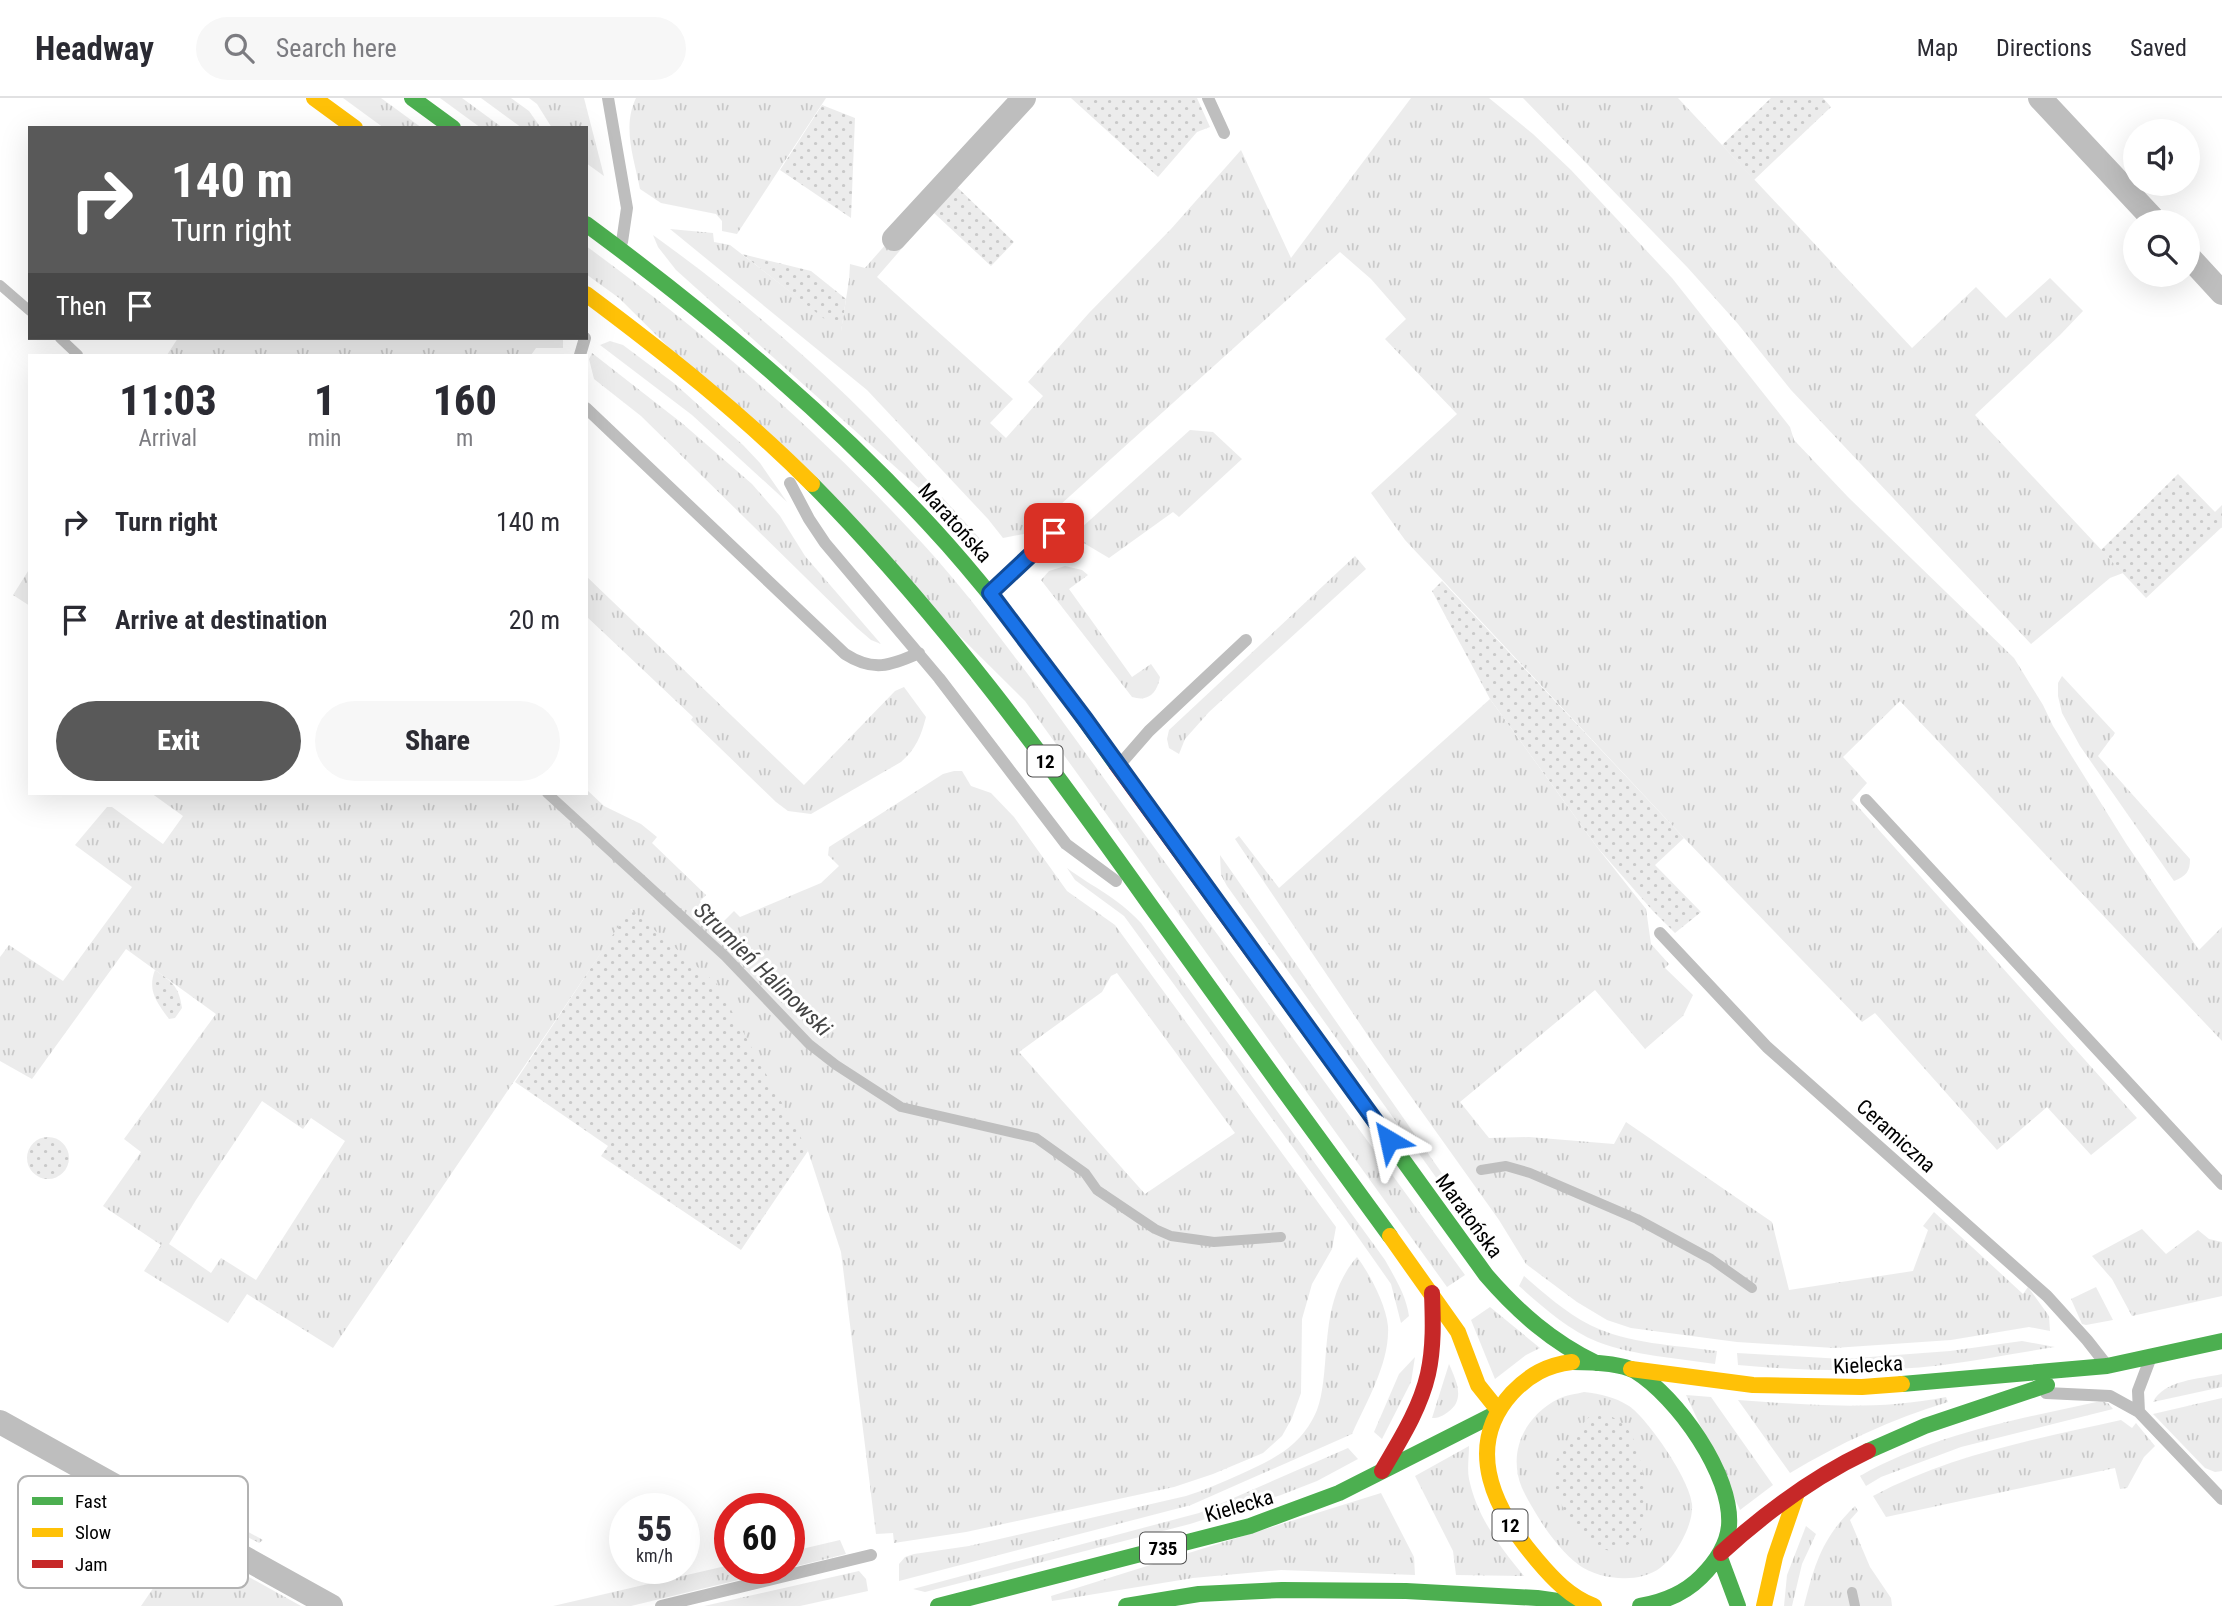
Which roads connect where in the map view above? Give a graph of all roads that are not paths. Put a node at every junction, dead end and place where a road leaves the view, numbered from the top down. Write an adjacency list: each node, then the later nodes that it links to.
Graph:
1 (314, 98): 7 (main road)
2 (412, 98): 8 (main road)
3 (608, 98): 13 (lane)
4 (1024, 98): 12 (street)
5 (1208, 98): 9 (lane)
6 (2040, 98): 10 (street)
7 (352, 126)
8 (450, 126)
9 (1224, 133)
10 (2145, 210)
11 (588, 225): 13 (main road, Maratońska)
12 (894, 239)
13 (621, 250): 20 (main road, Maratońska)
14 (2200, 267): 15 (street)
15 (2220, 286)
16 (588, 297): 18 (main road, 12)
17 (588, 410): 22 (lane)
18 (769, 442): 22 (lane); 25 (main road, 12)
19 (1054, 533): 20 (lane)
20 (990, 593): 23 (main road, Maratońska)
21 (1247, 640): 23 (lane)
22 (919, 653): 25 (lane)
23 (1118, 766): 31 (main road, Maratońska)
24 (1866, 800): 27 (lane)
25 (1147, 902): 28 (main road, 12)
26 (1660, 933): 32 (lane, Ceramiczna)
27 (2222, 1184)
28 (1432, 1293): 35 (main road, 12); 38 (main road)
29 (2222, 1341): 30 (main road, Kielecka)
30 (2152, 1357): 32 (main road, Kielecka); 36 (lane)
31 (1596, 1363): 33 (main road, Kielecka); 35 (main road, 735)
32 (2107, 1366): 33 (main road, Kielecka); 34 (main road, Kielecka)
33 (1631, 1369): 42 (main road)
34 (2025, 1393): 36 (lane); 40 (main road, Kielecka)
35 (1496, 1412): 38 (main road, Kielecka / 735); 51 (main road, 12)
36 (2139, 1412): 41 (lane)
37 (0, 1422): 39 (street)
38 (1382, 1471): 48 (main road, Kielecka / 735)
39 (97, 1476)
40 (1797, 1493): 42 (main road, Kielecka); 54 (main road)
41 (2222, 1499)
42 (1720, 1554): 52 (main road, Kielecka); 53 (main road)
43 (871, 1555): 47 (lane)
44 (248, 1560): 46 (street)
45 (1391, 1592): 49 (main road); 50 (street); 51 (main road)
46 (331, 1606)
47 (662, 1606)
48 (938, 1606)
49 (1126, 1606)
50 (1354, 1606)
51 (1593, 1606)
52 (1640, 1606)
53 (1738, 1606)
54 (1764, 1606)

